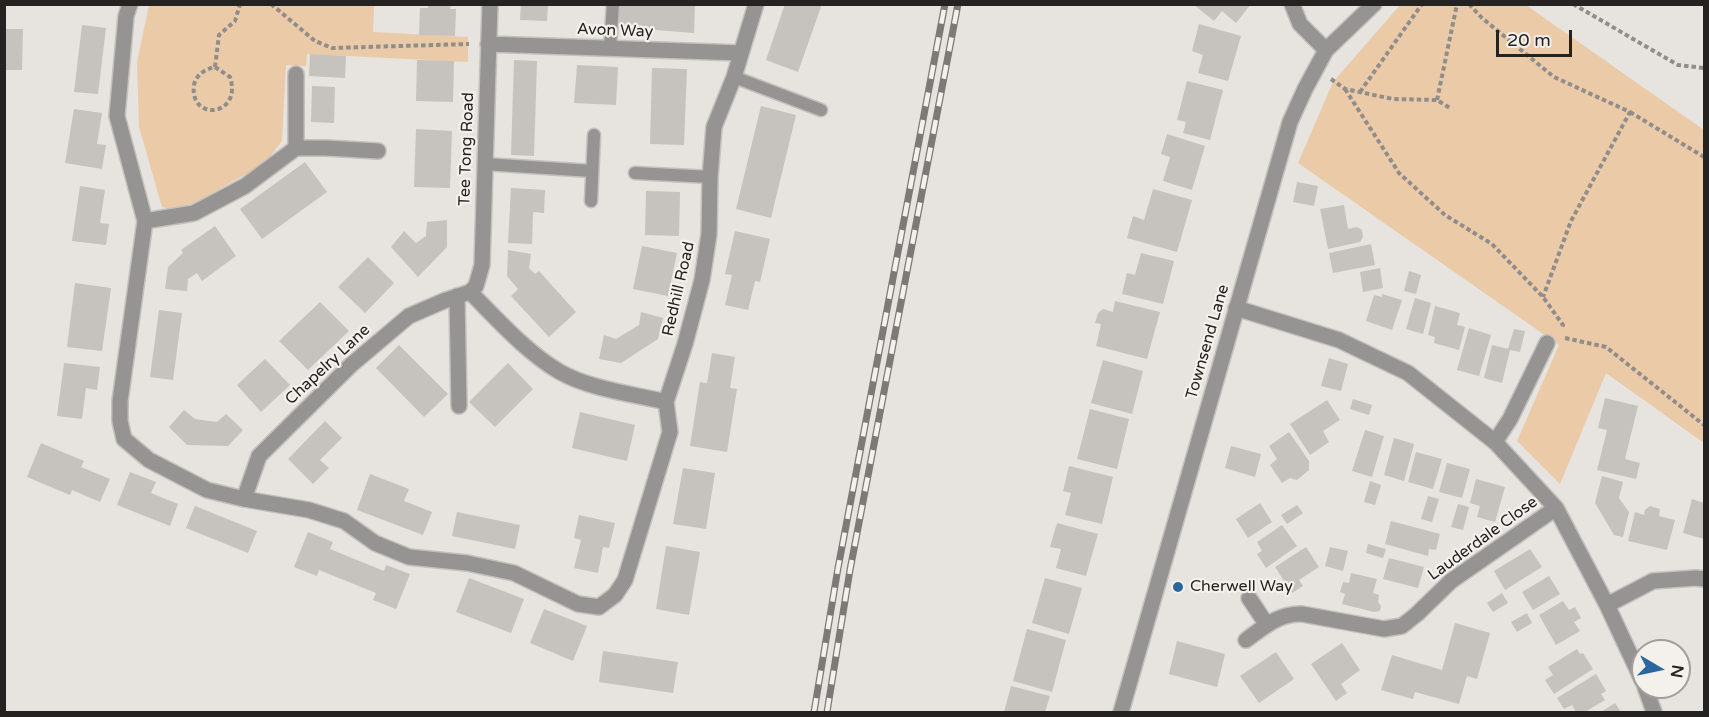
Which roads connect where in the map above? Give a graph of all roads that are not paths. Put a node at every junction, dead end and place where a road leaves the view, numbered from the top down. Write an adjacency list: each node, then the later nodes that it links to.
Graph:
1 (130, 4): 22 (street)
2 (490, 4): 7 (street, Tee Tong Road)
3 (613, 4): 8 (lane)
4 (756, 4): 10 (street, Redhill Road)
5 (1292, 4): 9 (street)
6 (1374, 4): 9 (street, Townsend Lane)
7 (488, 44): 8 (street, Avon Way); 17 (street, Tee Tong Road)
8 (610, 48): 10 (street, Avon Way)
9 (1326, 50): 24 (street, Townsend Lane)
10 (741, 53): 12 (street, Redhill Road)
11 (296, 74): 15 (street)
12 (734, 76): 13 (lane); 20 (street, Redhill Road)
13 (821, 110)
14 (594, 135): 18 (lane)
15 (296, 148): 16 (street); 22 (street)
16 (378, 151)
17 (484, 164): 18 (lane); 23 (street, Tee Tong Road)
18 (592, 171): 21 (lane)
19 (635, 173): 20 (lane)
20 (710, 177): 26 (street, Redhill Road)
21 (591, 201)
22 (145, 221): 29 (street)
23 (464, 294): 26 (street); 27 (street); 29 (street, Chapelry Lane)
24 (1236, 308): 28 (street); 37 (street, Townsend Lane)
25 (1547, 343): 28 (street)
26 (666, 402): 29 (street, Redhill Road)
27 (459, 406)
28 (1495, 442): 30 (street)
29 (244, 499)
30 (1556, 508): 33 (street); 34 (street, Lauderdale Close)
31 (1704, 579): 33 (street)
32 (1249, 598): 34 (street)
33 (1607, 606): 36 (street)
34 (1267, 625): 35 (street, Lauderdale Close)
35 (1246, 640)
36 (1631, 657)
37 (1121, 712)

